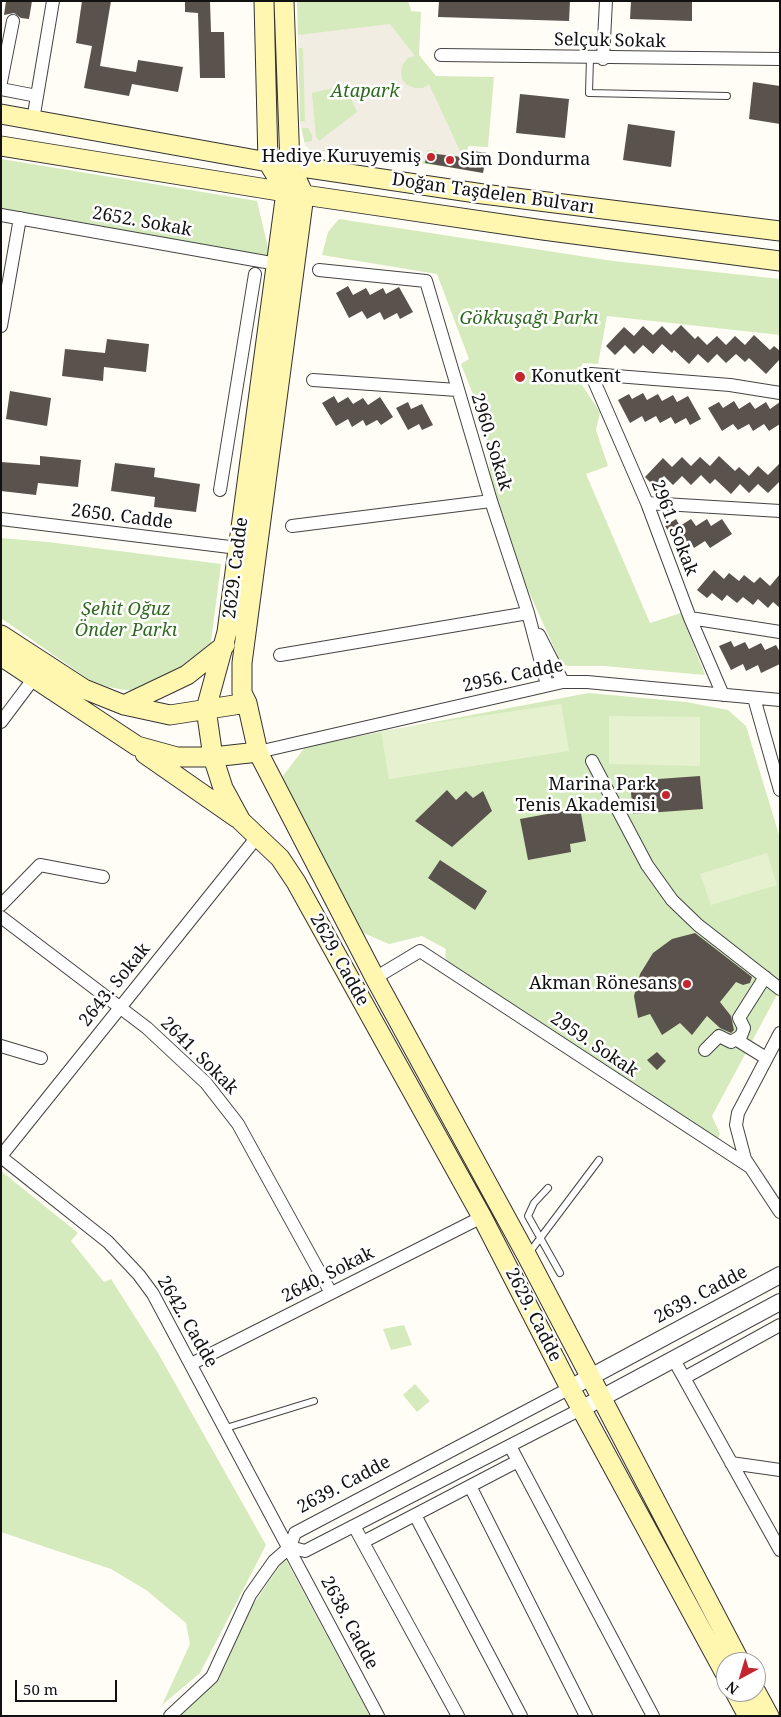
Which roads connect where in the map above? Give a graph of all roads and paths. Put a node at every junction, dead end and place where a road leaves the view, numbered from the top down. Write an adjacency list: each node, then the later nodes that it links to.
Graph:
1 (53, 1): 11 (street)
2 (264, 1): 16 (main road)
3 (284, 1): 17 (main road)
4 (606, 1): 7 (street)
5 (13, 21): 9 (street)
6 (441, 56): 7 (street, Selçuk Sokak)
7 (597, 59): 8 (street, Selçuk Sokak); 12 (lane)
8 (780, 59)
9 (1, 82)
10 (1, 89): 11 (street)
11 (37, 96): 14 (street)
12 (727, 96)
13 (1, 114): 14 (main road, Doğan Taşdelen Bulvarı)
14 (33, 120): 16 (main road, Doğan Taşdelen Bulvarı)
15 (1, 146): 18 (main road, Doğan Taşdelen Bulvarı)
16 (268, 162): 17 (main road, Doğan Taşdelen Bulvarı); 18 (main road)
17 (290, 165): 18 (main road); 21 (main road, Doğan Taşdelen Bulvarı)
18 (295, 194): 22 (main road, Doğan Taşdelen Bulvarı); 23 (main road, 2629. Cadde); 52 (main road, 2629. Cadde)
19 (1, 215): 20 (street, 2652. Sokak)
20 (20, 218): 23 (street, 2652. Sokak); 26 (street)
21 (780, 232)
22 (780, 261)
23 (277, 264): 31 (main road, 2629. Cadde)
24 (319, 270): 28 (street, 2960. Sokak)
25 (256, 274): 30 (street)
26 (1, 326)
27 (313, 380): 28 (street)
28 (457, 390): 33 (street, 2960. Sokak)
29 (780, 392): 34 (street, 2961. Sokak)
30 (236, 398): 31 (street); 32 (street)
31 (259, 402): 38 (main road, 2629. Cadde)
32 (220, 490)
33 (491, 500): 37 (street); 39 (street, 2960. Sokak)
34 (647, 503): 35 (street); 40 (street, 2961. Sokak)
35 (780, 511)
36 (1, 519): 38 (street, 2650. Cadde)
37 (292, 526)
38 (238, 548): 43 (main road, 2629. Cadde)
39 (528, 612): 44 (street); 47 (street, 2960. Sokak); 48 (street, 2960. Sokak)
40 (690, 618): 41 (street); 49 (street, 2961. Sokak)
41 (780, 632)
42 (1, 635): 53 (main road)
43 (225, 644): 53 (main road); 54 (main road, 2629. Cadde)
44 (280, 655)
45 (1, 656): 46 (main road)
46 (34, 678): 55 (street); 56 (main road)
47 (563, 682): 48 (street, 2956. Cadde); 49 (street, 2956. Cadde)
48 (547, 685): 57 (street, 2956. Cadde)
49 (723, 695): 50 (street, 2956. Cadde)
50 (754, 698): 51 (street, 2956. Cadde); 60 (street)
51 (780, 700)
52 (247, 704): 54 (main road); 57 (main road, 2629. Cadde)
53 (124, 706): 54 (main road)
54 (206, 709): 58 (main road, 2629. Cadde)
55 (1, 722)
56 (130, 743): 58 (main road); 61 (main road)
57 (258, 752): 58 (main road); 67 (main road, 2629. Cadde)
58 (213, 757): 61 (main road, 2629. Cadde)
59 (592, 761): 66 (street)
60 (780, 790)
61 (240, 821): 62 (main road, 2629. Cadde)
62 (256, 837): 69 (street, 2643. Sokak); 81 (main road, 2629. Cadde)
63 (104, 877): 64 (street)
64 (1, 905)
65 (1, 916): 69 (street, 2641. Sokak)
66 (765, 977): 68 (street); 71 (street)
67 (375, 978): 78 (street, 2959. Sokak); 83 (main road, 2629. Cadde)
68 (780, 989)
69 (120, 1007): 76 (street, 2643. Sokak); 86 (street, 2641. Sokak)
70 (780, 1032): 75 (street)
71 (737, 1040): 73 (street); 75 (street)
72 (1, 1046): 74 (street)
73 (705, 1050)
74 (41, 1058)
75 (766, 1058): 78 (street)
76 (1, 1157): 90 (street, 2642. Cadde)
77 (598, 1160): 82 (lane)
78 (750, 1167): 80 (street)
79 (548, 1188): 82 (lane)
80 (780, 1212)
81 (482, 1218): 86 (street, 2640. Sokak); 93 (main road, 2629. Cadde)
82 (540, 1238): 83 (lane); 84 (lane)
83 (527, 1256): 91 (main road, 2629. Cadde)
84 (560, 1273)
85 (780, 1275): 91 (street, 2639. Cadde)
86 (331, 1293): 90 (street, 2640. Sokak)
87 (780, 1302): 89 (street)
88 (780, 1325): 92 (street)
89 (674, 1360): 92 (street); 94 (street)
90 (191, 1364): 97 (street, 2642. Cadde)
91 (591, 1377): 93 (street, 2639. Cadde); 94 (main road, 2629. Cadde)
92 (684, 1378): 100 (street)
93 (570, 1388): 96 (main road, 2629. Cadde); 106 (street, 2639. Cadde)
94 (601, 1398): 96 (street); 108 (main road, 2629. Cadde)
95 (314, 1401): 97 (lane)
96 (581, 1408): 98 (street); 109 (main road, 2629. Cadde)
97 (226, 1428): 106 (street, 2642. Cadde)
98 (510, 1446): 99 (street); 104 (street)
99 (518, 1461): 102 (street); 117 (street)
100 (732, 1463): 101 (street); 107 (street)
101 (780, 1470)
102 (470, 1486): 103 (street); 116 (street)
103 (415, 1515): 105 (street); 115 (street)
104 (354, 1526): 105 (street); 106 (street)
105 (363, 1542): 114 (street)
106 (290, 1547): 112 (street, 2639. Cadde); 113 (street, 2638. Cadde)
107 (780, 1550)
108 (735, 1652)
109 (716, 1657)
110 (740, 1702): 118 (main road)
111 (761, 1702): 119 (main road)
112 (170, 1716)
113 (378, 1716)
114 (458, 1716)
115 (521, 1716)
116 (586, 1716)
117 (653, 1716)
118 (748, 1716)
119 (769, 1716)

